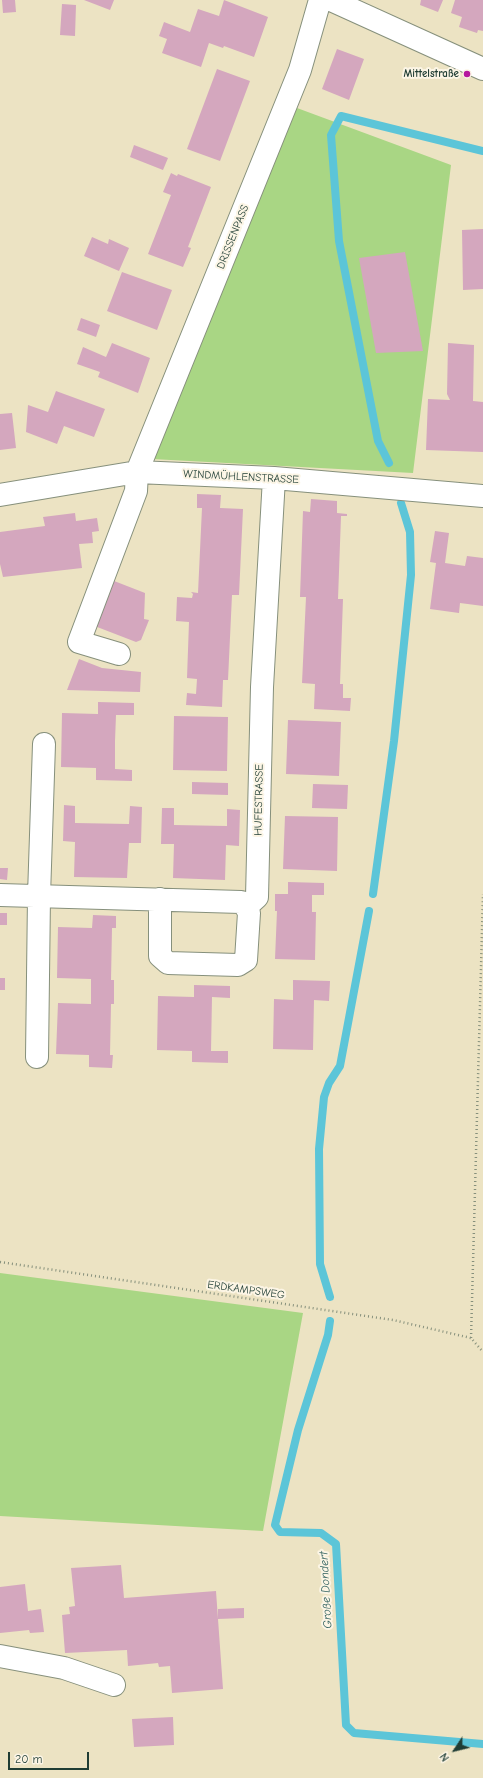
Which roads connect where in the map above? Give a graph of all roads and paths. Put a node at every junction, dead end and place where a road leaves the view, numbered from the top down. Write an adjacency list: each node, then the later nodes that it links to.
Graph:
1 (320, 0): 4 (street, DRISSENPASS)
2 (331, 0): 3 (street)
3 (483, 69)
4 (137, 472): 5 (street, WINDMÜHLENSTRASSE); 6 (street, WINDMÜHLENSTRASSE); 8 (street, DRISSENPASS)
5 (274, 478): 7 (street, WINDMÜHLENSTRASSE); 14 (street, HUFESTRASSE)
6 (0, 496)
7 (483, 496)
8 (119, 654)
9 (44, 744): 12 (street)
10 (483, 894): 17 (path)
11 (0, 895): 12 (street)
12 (39, 896): 13 (street); 15 (street)
13 (160, 899): 14 (street); 14 (street)
14 (246, 907)
15 (37, 1057)
16 (0, 1262): 17 (path, ERDKAMPSWEG)
17 (470, 1338): 18 (path)
18 (483, 1352)
19 (0, 1656): 20 (street)
20 (114, 1686)

